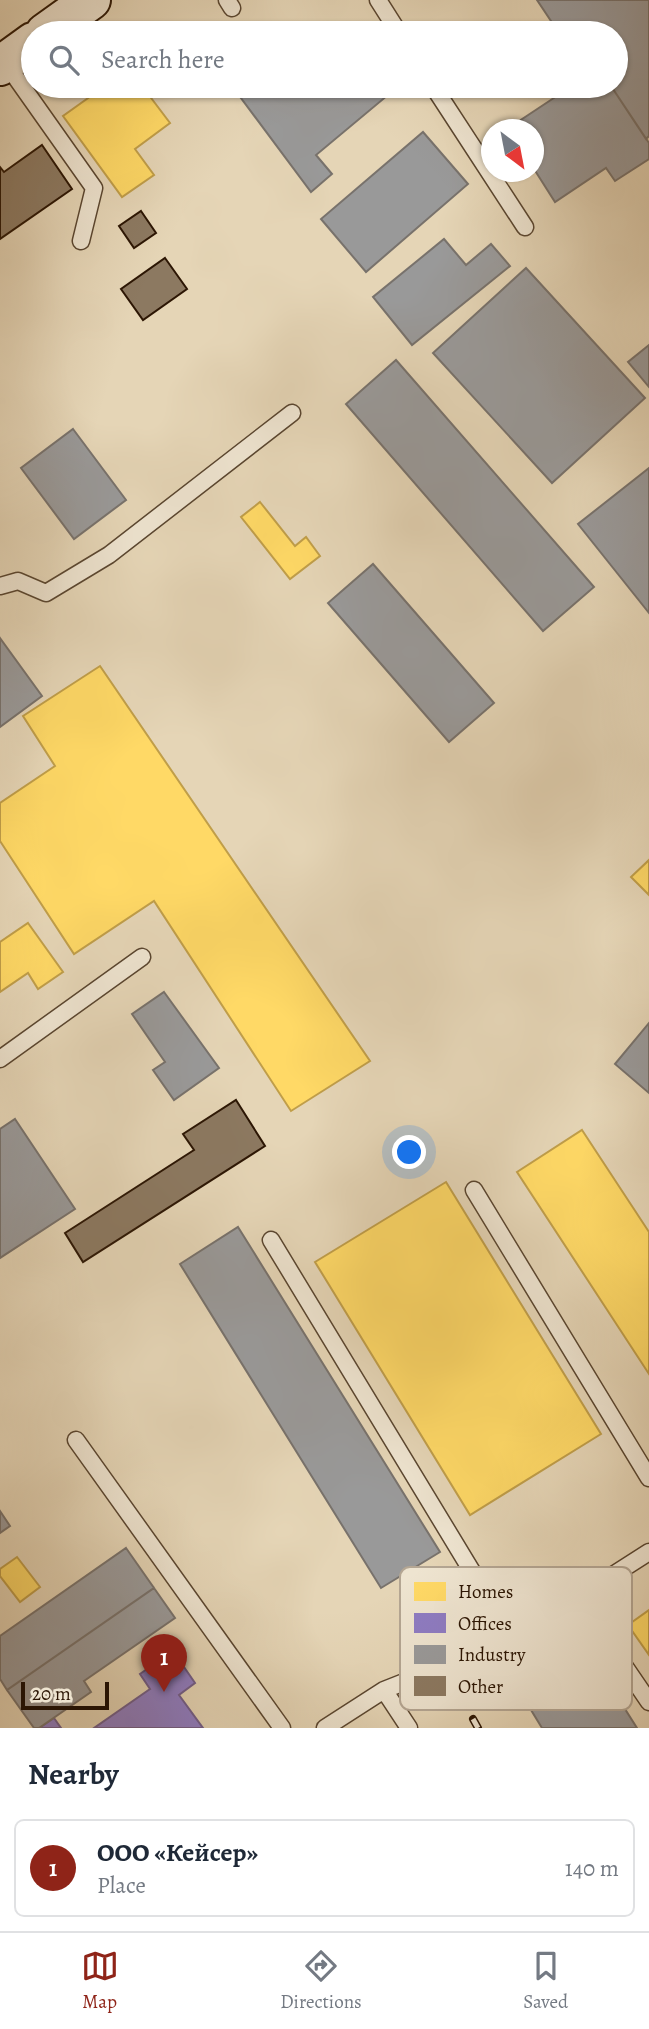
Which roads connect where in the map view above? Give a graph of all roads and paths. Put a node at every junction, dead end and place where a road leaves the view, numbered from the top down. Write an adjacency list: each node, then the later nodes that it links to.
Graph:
1 (91, 0): 3 (street)
2 (378, 0): 4 (lane)
3 (62, 21)
4 (392, 21)
5 (38, 98): 8 (lane)
6 (441, 98): 7 (lane)
7 (525, 227)
8 (81, 241)
9 (292, 413): 10 (lane)
10 (0, 586)
11 (142, 957): 12 (lane)
12 (0, 1059)
13 (474, 1190): 16 (lane)
14 (271, 1240): 18 (lane)
15 (76, 1440): 24 (lane)
16 (649, 1478)
17 (649, 1552): 19 (lane)
18 (469, 1567)
19 (626, 1567)
20 (632, 1677): 23 (lane)
21 (400, 1684): 22 (lane)
22 (384, 1690): 25 (lane); 26 (lane)
23 (649, 1702)
24 (282, 1728)
25 (325, 1728)
26 (409, 1728)

